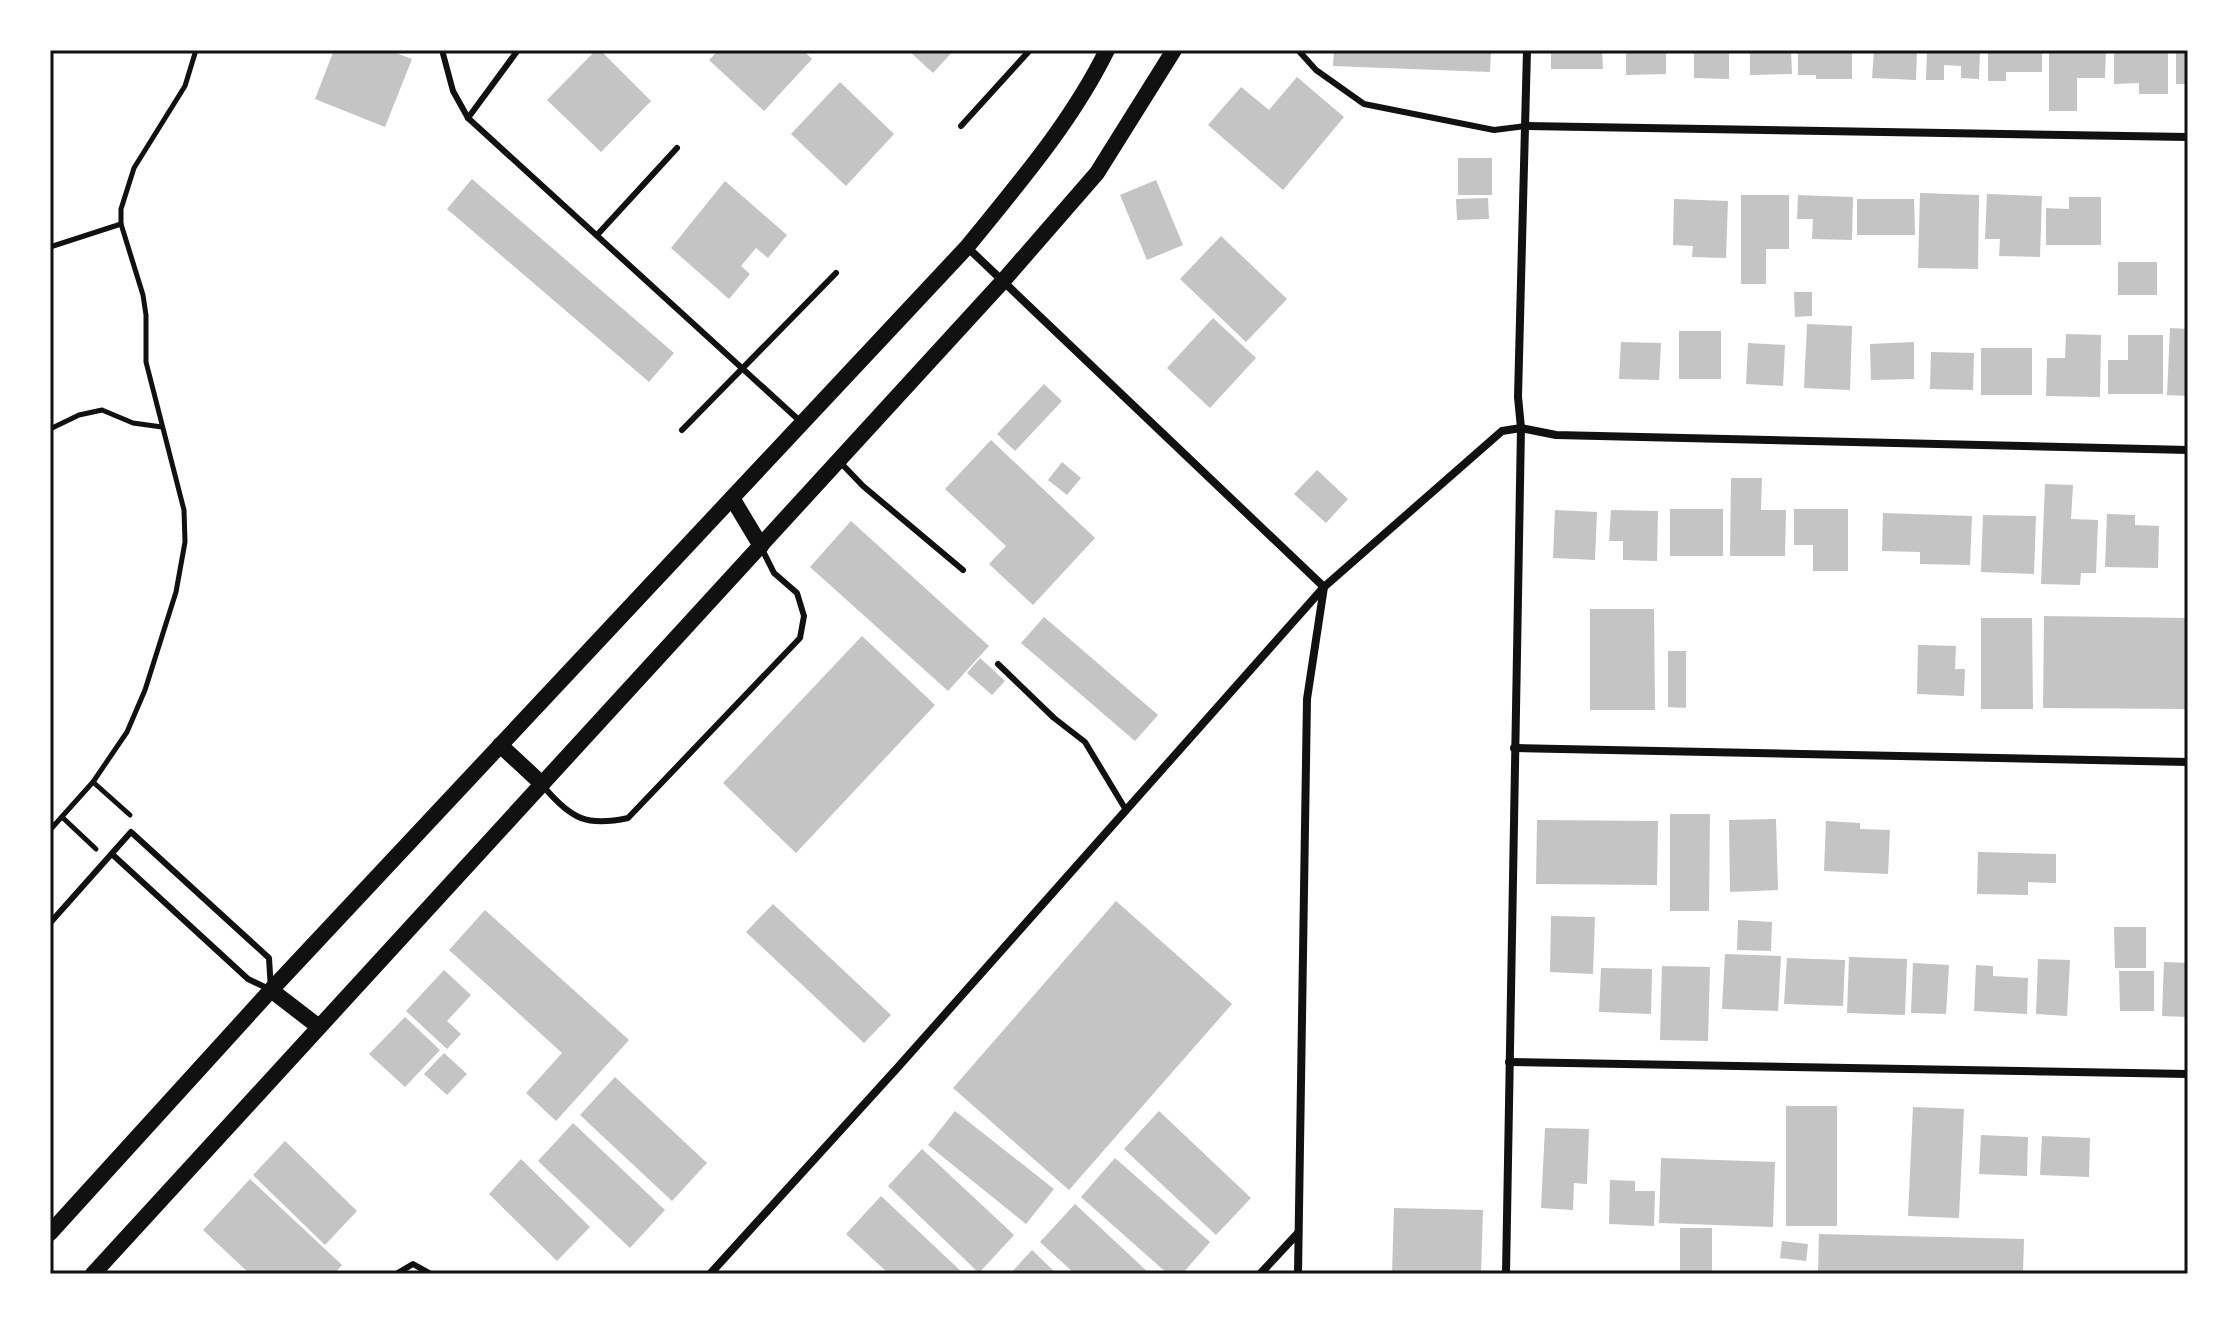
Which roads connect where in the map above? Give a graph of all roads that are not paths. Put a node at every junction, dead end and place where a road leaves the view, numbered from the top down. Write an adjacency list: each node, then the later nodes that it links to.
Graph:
1 (442, 50): 8 (lane)
2 (518, 50): 8 (lane)
3 (1030, 50): 9 (lane)
4 (1107, 50): 14 (main road)
5 (1174, 50): 16 (main road)
6 (1298, 50): 10 (lane)
7 (1527, 50): 10 (street)
8 (468, 118): 13 (lane)
9 (961, 126)
10 (1526, 126): 11 (street); 19 (street)
11 (2188, 137)
12 (677, 148): 13 (lane)
13 (598, 234): 17 (lane)
14 (967, 247): 16 (street); 18 (main road)
15 (836, 273): 17 (lane)
16 (1003, 281): 22 (main road); 26 (street)
17 (742, 368): 18 (lane); 20 (lane)
18 (802, 423): 23 (main road)
19 (1521, 428): 21 (street); 26 (street); 29 (street)
20 (682, 430)
21 (2188, 450)
22 (839, 461): 24 (main road); 25 (lane)
23 (732, 498): 24 (main road); 28 (main road)
24 (761, 546): 31 (main road); 31 (lane)
25 (963, 570)
26 (1324, 587): 32 (street); 40 (street)
27 (998, 664): 32 (lane)
28 (500, 745): 31 (main road); 35 (main road)
29 (1514, 748): 30 (street); 37 (street)
30 (2188, 762)
31 (542, 784): 36 (main road)
32 (1126, 810): 44 (street)
33 (113, 855): 34 (lane); 35 (lane); 35 (lane)
34 (50, 923)
35 (271, 990): 36 (main road); 39 (main road)
36 (319, 1027): 41 (main road)
37 (1509, 1062): 38 (street); 47 (street)
38 (2188, 1074)
39 (50, 1233)
40 (1298, 1233): 45 (street); 46 (street)
41 (93, 1274)
42 (396, 1274): 43 (lane)
43 (431, 1274)
44 (710, 1274)
45 (1260, 1274)
46 (1298, 1274)
47 (1506, 1274)

